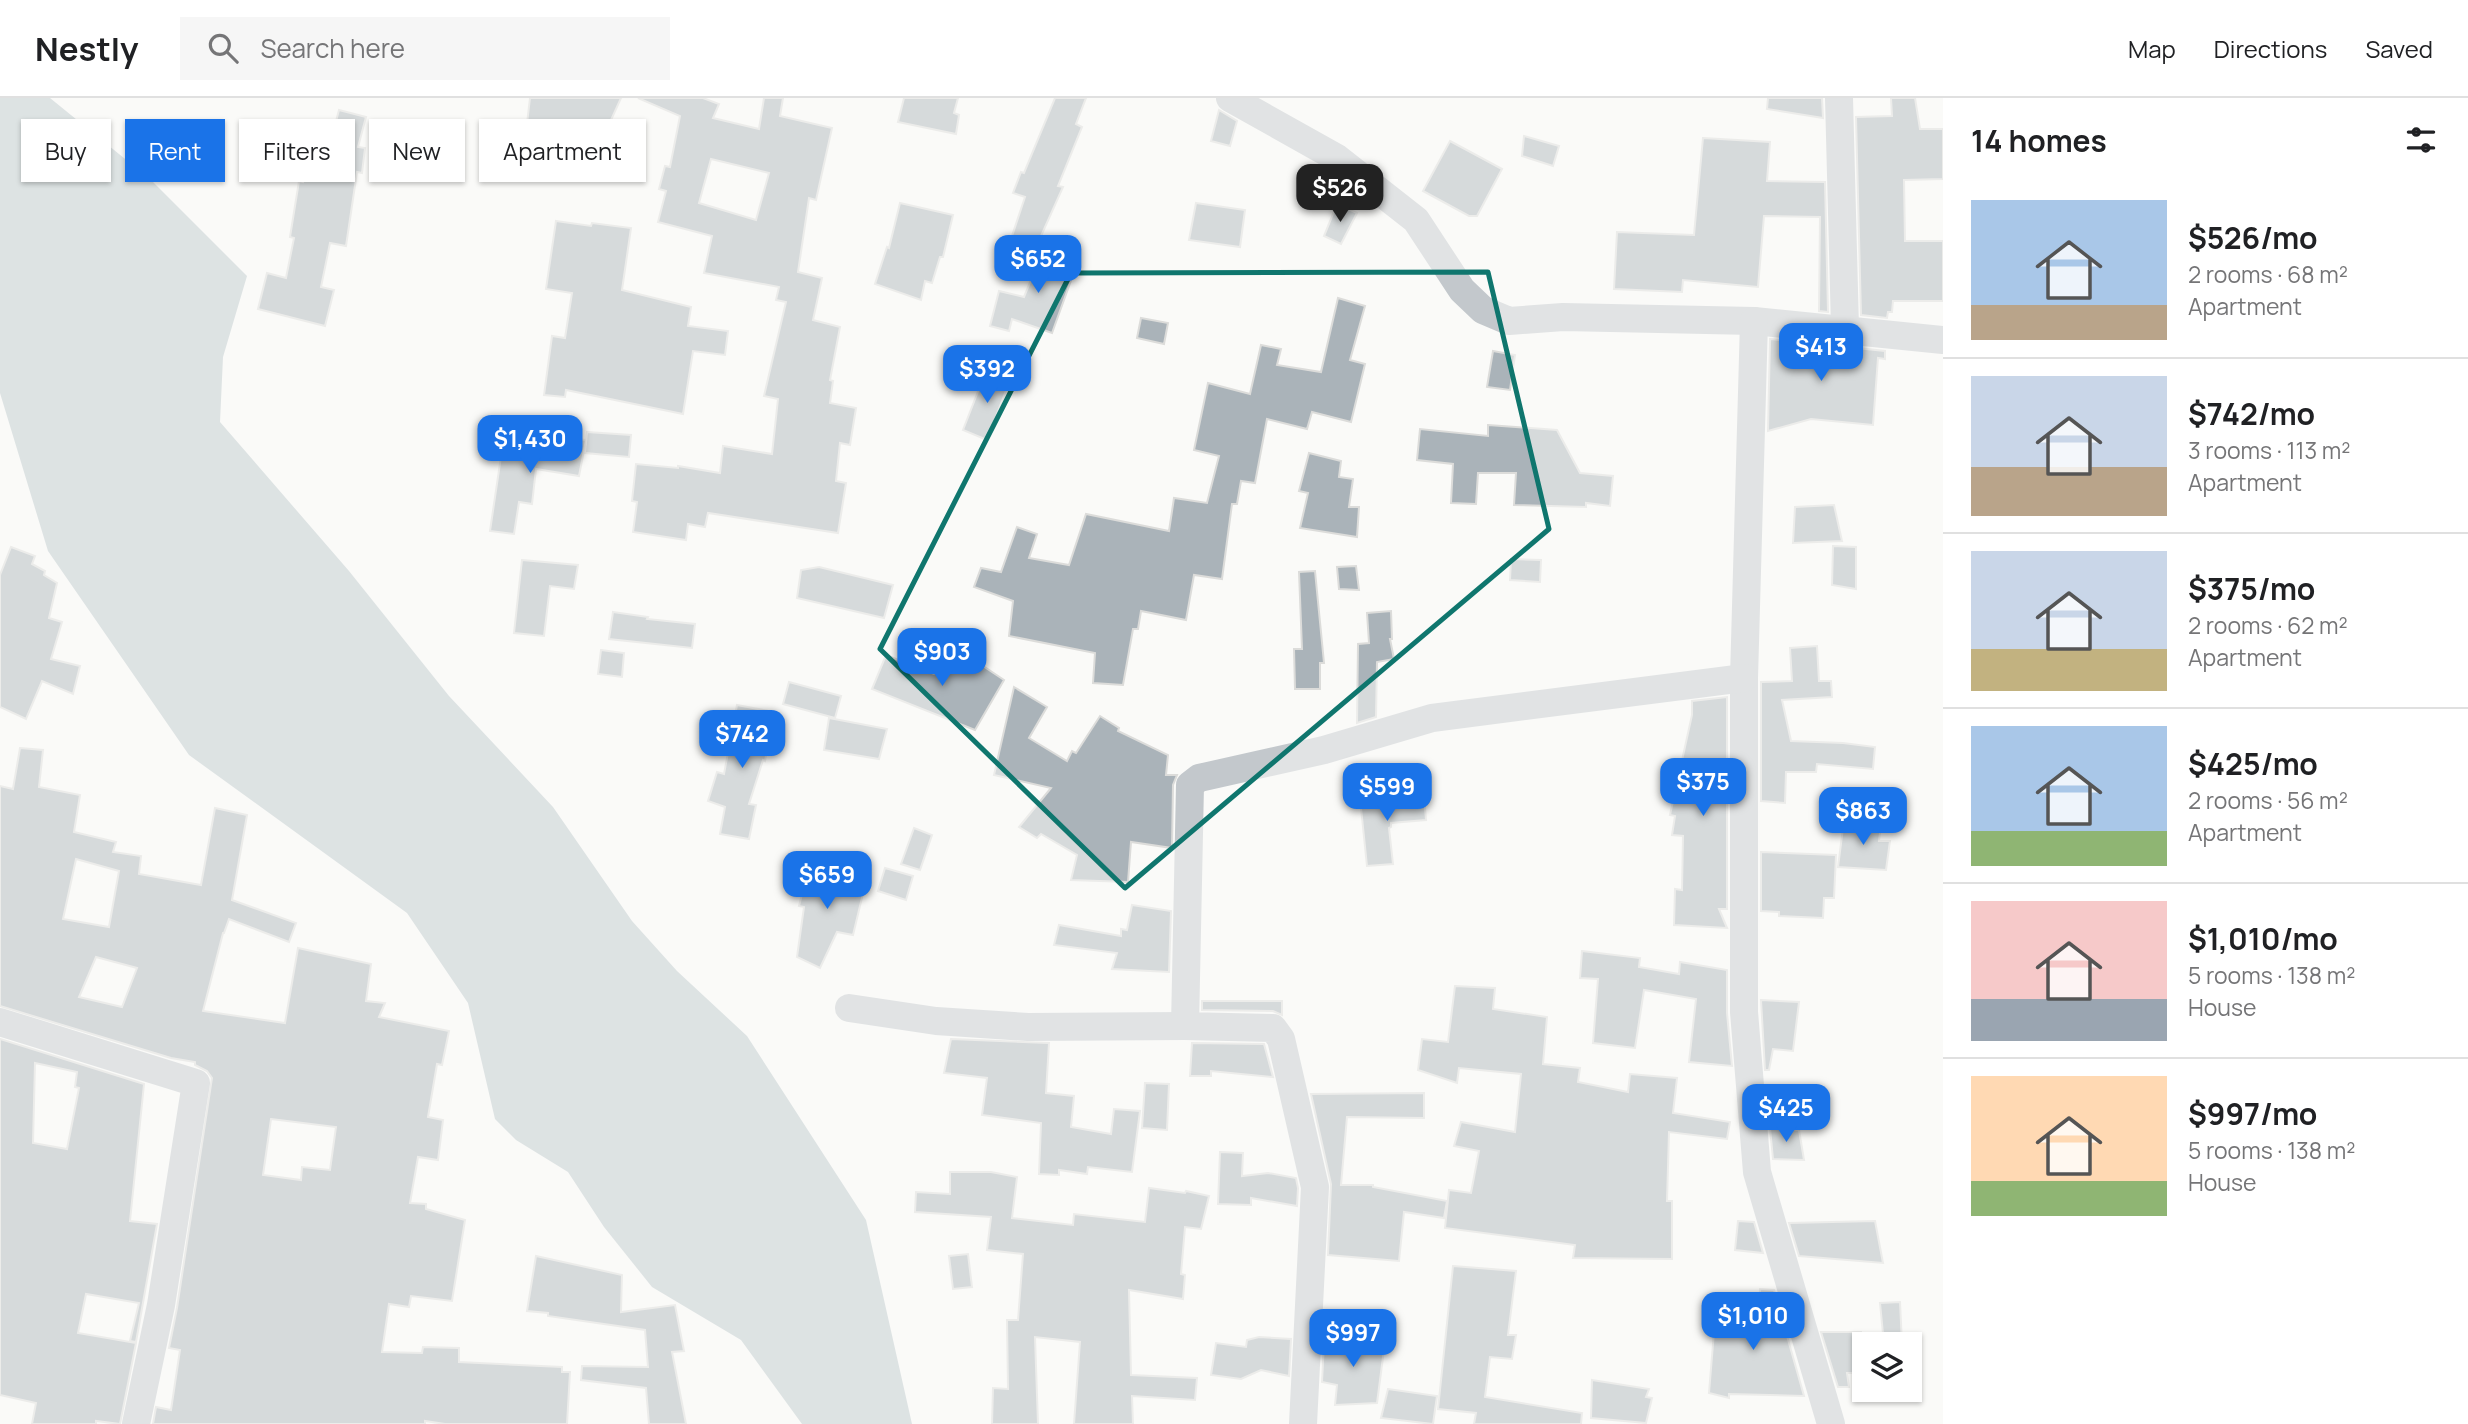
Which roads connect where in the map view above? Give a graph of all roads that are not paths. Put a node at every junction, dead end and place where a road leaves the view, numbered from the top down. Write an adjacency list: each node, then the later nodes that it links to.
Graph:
1 (1230, 98): 3 (street)
2 (1839, 98): 4 (street)
3 (1754, 321): 4 (street); 6 (street)
4 (1845, 328): 5 (street)
5 (1943, 340)
6 (1744, 678): 9 (street); 12 (street)
7 (849, 1008): 9 (street)
8 (0, 1022): 10 (street)
9 (1185, 1026): 11 (street)
10 (136, 1424)
11 (1303, 1424)
12 (1831, 1424)

